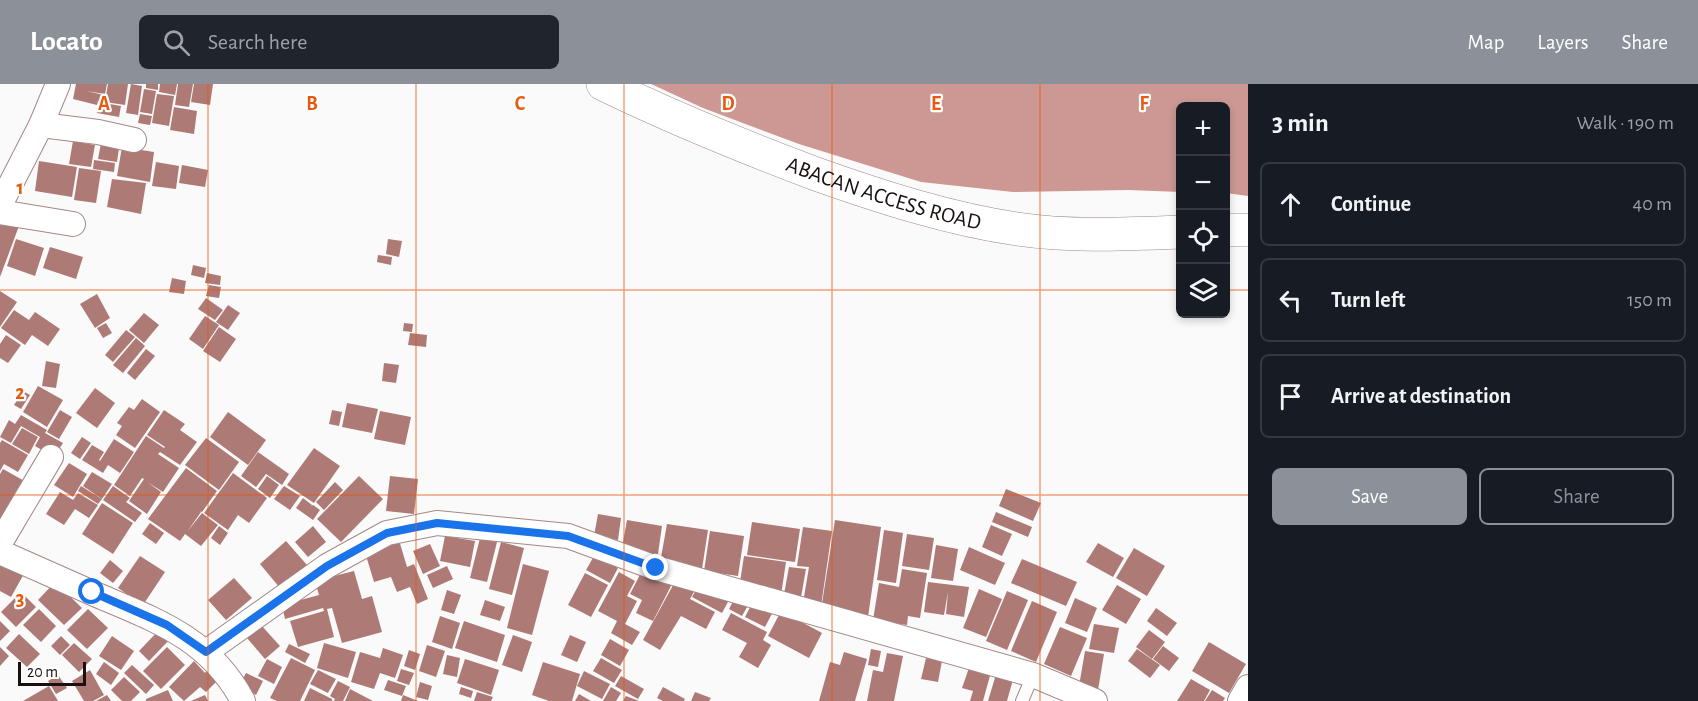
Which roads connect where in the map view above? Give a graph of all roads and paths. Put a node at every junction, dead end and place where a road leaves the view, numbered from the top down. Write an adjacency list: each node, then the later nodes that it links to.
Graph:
1 (58, 84): 3 (street)
2 (603, 84): 10 (street, ABACAN ACCESS ROAD)
3 (40, 125): 4 (street); 5 (street)
4 (134, 140)
5 (0, 205)
6 (0, 212): 7 (street)
7 (73, 224)
8 (1230, 230): 9 (street)
9 (1248, 230)
10 (1176, 231)
11 (51, 457): 12 (street)
12 (0, 543)
13 (0, 552): 14 (street)
14 (206, 652): 15 (street); 17 (street)
15 (1033, 675): 18 (lane); 19 (street)
16 (1248, 687): 20 (street)
17 (243, 701)
18 (1022, 701)
19 (1095, 701)
20 (1240, 701)

